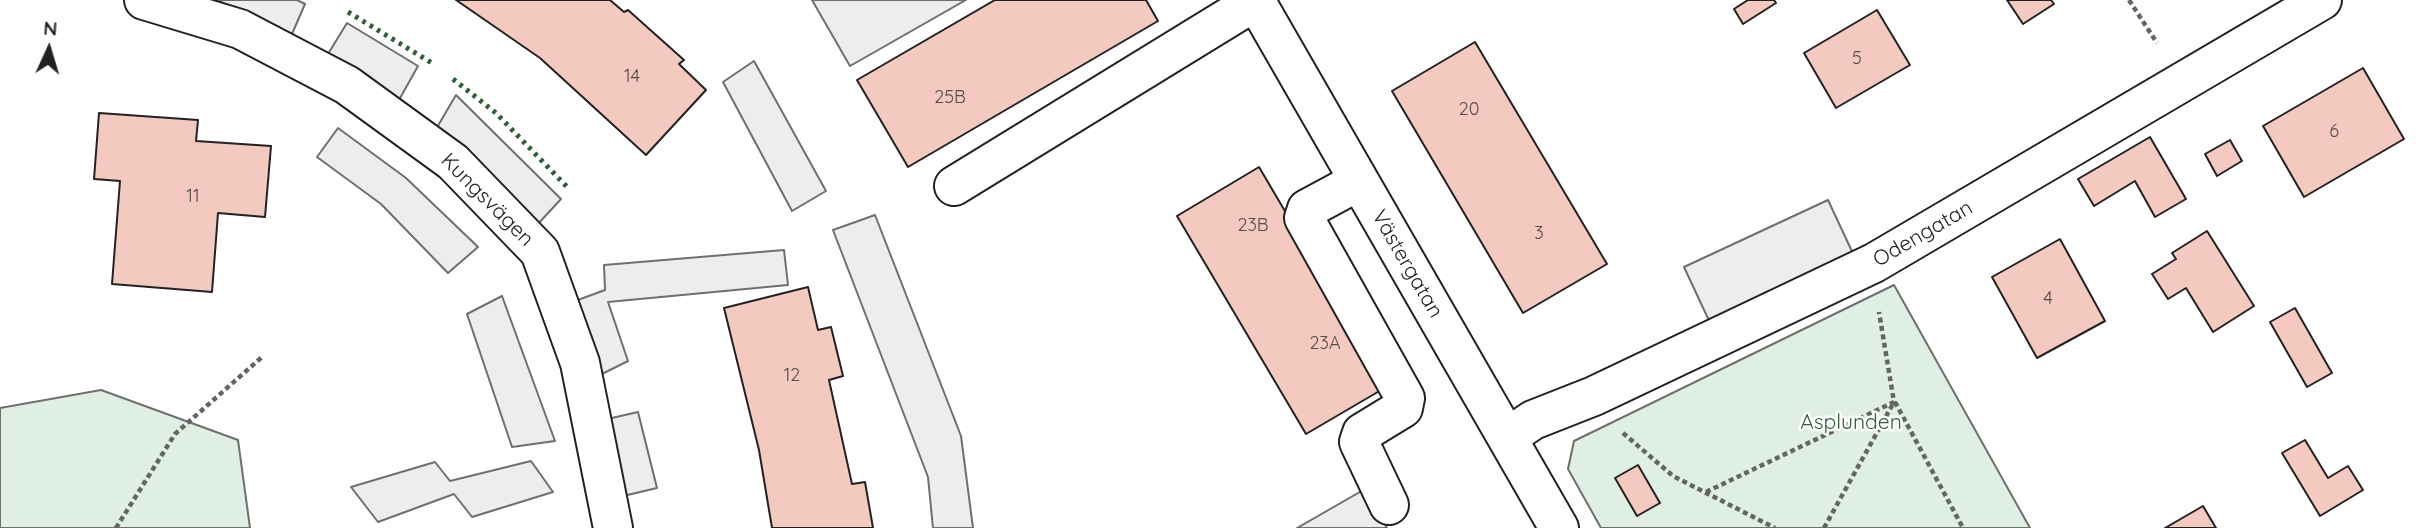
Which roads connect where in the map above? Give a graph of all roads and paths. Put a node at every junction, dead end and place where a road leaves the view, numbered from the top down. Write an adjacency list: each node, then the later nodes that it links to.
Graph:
1 (144, 0): 14 (street, Kungsvägen)
2 (1256, 0): 4 (street, Västergatan); 5 (street)
3 (2322, 0): 6 (street, Odengatan)
4 (1359, 181): 10 (street, Västergatan); 12 (street)
5 (954, 186)
6 (1874, 263): 8 (street, Odengatan); 9 (path)
7 (262, 357): 13 (path)
8 (1594, 396): 10 (street, Odengatan); 11 (path)
9 (1894, 402): 11 (path); 17 (path); 18 (path)
10 (1508, 437): 15 (street, Västergatan)
11 (1706, 492): 16 (path)
12 (1389, 505)
13 (116, 528)
14 (613, 528)
15 (1559, 528)
16 (1775, 528)
17 (1824, 528)
18 (1962, 528)

